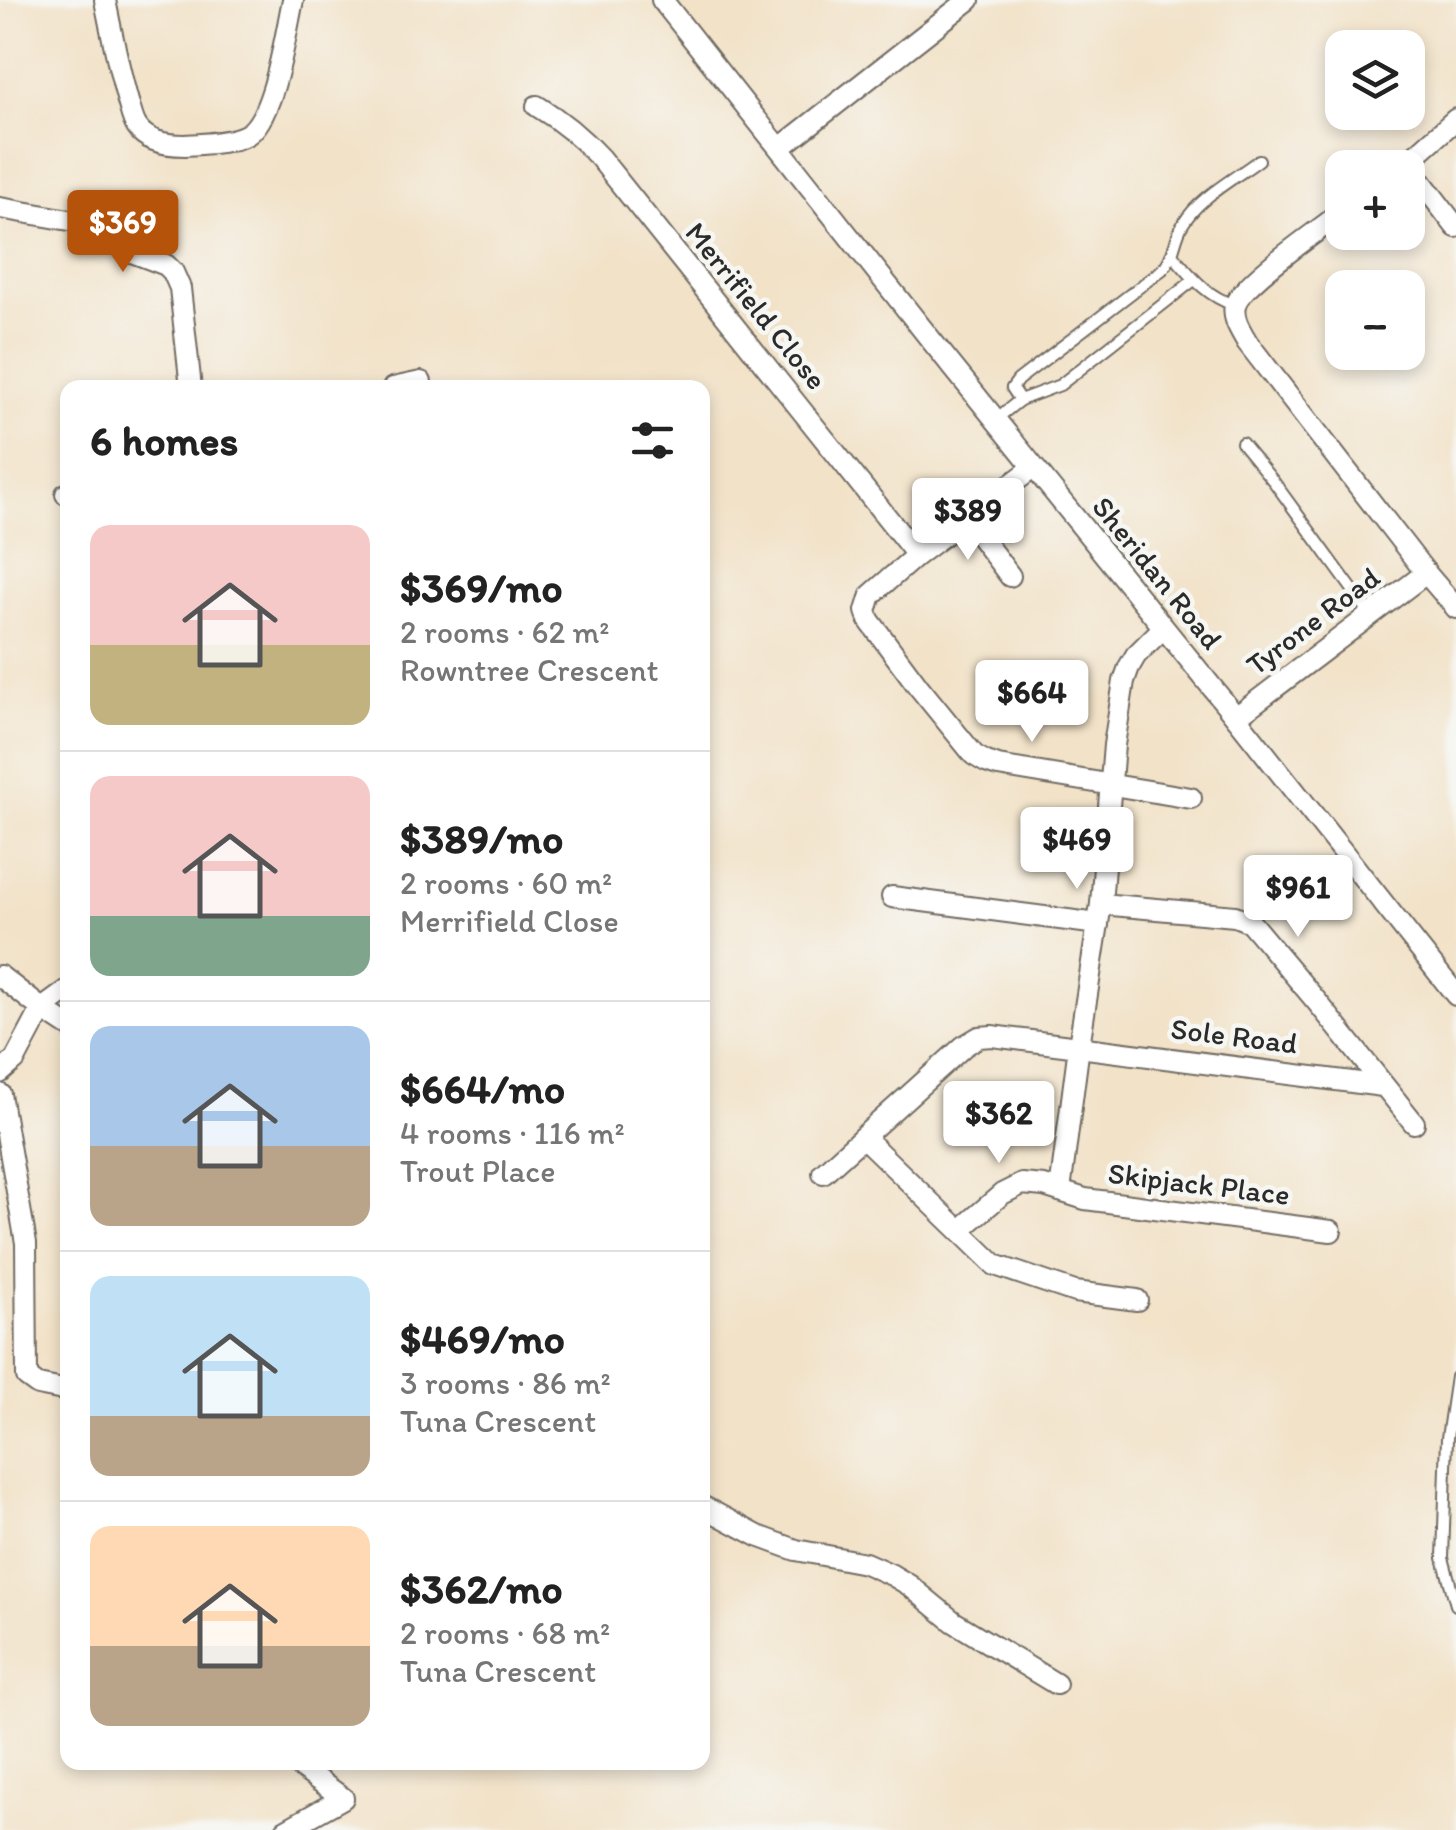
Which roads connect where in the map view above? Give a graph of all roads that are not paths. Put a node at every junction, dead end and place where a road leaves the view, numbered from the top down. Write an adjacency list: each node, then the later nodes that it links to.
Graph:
1 (105, 0): 2 (street)
2 (293, 0)
3 (662, 0): 7 (street, Sheridan Road)
4 (969, 0): 7 (street)
5 (537, 106): 23 (street, Merrifield Close)
6 (1456, 118): 8 (street)
7 (780, 148): 19 (street, Sheridan Road)
8 (1421, 150)
9 (1259, 160): 14 (lane)
10 (1425, 190): 13 (street)
11 (0, 208): 17 (street)
12 (1325, 225): 16 (street)
13 (1456, 227)
14 (1172, 254): 15 (lane); 18 (lane)
15 (1194, 280): 16 (lane); 18 (lane)
16 (1235, 306): 24 (street)
17 (190, 380)
18 (1020, 400): 19 (lane)
19 (995, 420): 21 (street, Sheridan Road)
20 (1242, 443): 27 (lane)
21 (1033, 468): 22 (street); 28 (street, Sheridan Road)
22 (966, 519): 23 (street); 25 (street)
23 (917, 555): 30 (street)
24 (1426, 573): 26 (street); 27 (street, Tyrone Road)
25 (1010, 576)
26 (1456, 608)
27 (1371, 615): 29 (street, Tyrone Road)
28 (1163, 628): 29 (street, Sheridan Road); 30 (street)
29 (1236, 718): 36 (street, Sheridan Road)
30 (1112, 783): 31 (street); 33 (street)
31 (1190, 798)
32 (892, 897): 33 (street)
33 (1100, 914): 39 (street); 41 (street)
34 (0, 976): 37 (street)
35 (60, 996): 37 (street)
36 (1456, 996)
37 (42, 1010): 38 (street); 40 (street)
38 (60, 1021)
39 (1078, 1046): 41 (street, Sole Road); 44 (street, Sole Road); 46 (street)
40 (0, 1073)
41 (1383, 1086): 43 (street)
42 (0, 1094): 51 (street)
43 (1414, 1123)
44 (864, 1136): 45 (street, Sole Road); 47 (street)
45 (823, 1173)
46 (1060, 1191): 47 (street, Skipjack Place); 48 (street, Skipjack Place)
47 (960, 1230): 49 (street)
48 (1332, 1231)
49 (1136, 1300)
50 (1456, 1377): 53 (lane)
51 (60, 1388)
52 (710, 1510): 54 (street)
53 (1456, 1605)
54 (1056, 1684)
55 (304, 1770): 56 (street)
56 (286, 1830)

